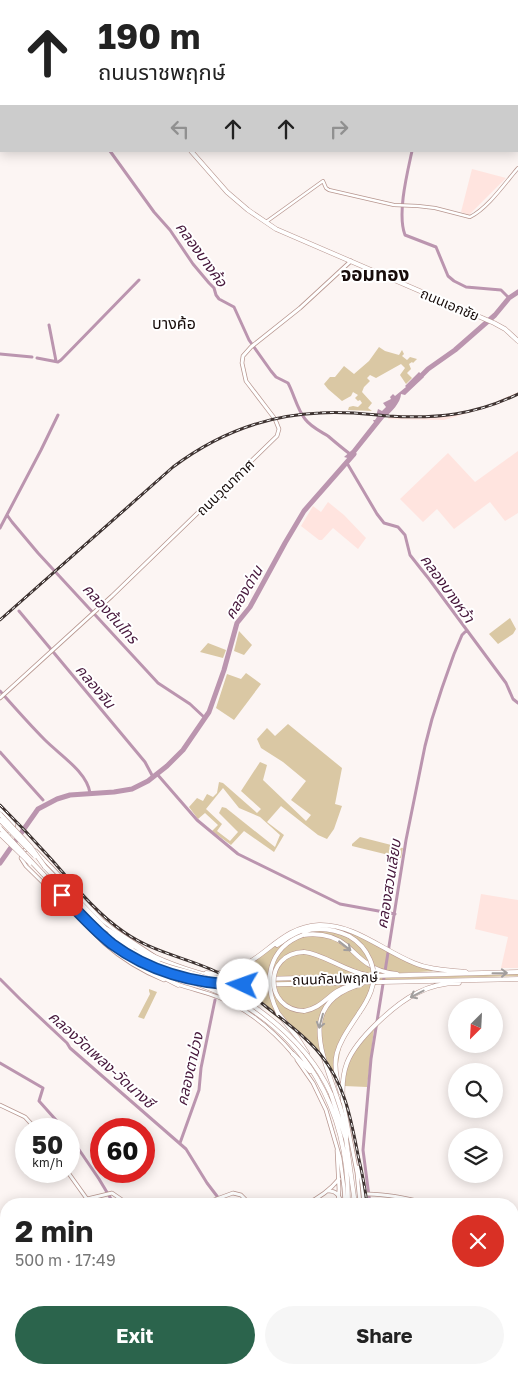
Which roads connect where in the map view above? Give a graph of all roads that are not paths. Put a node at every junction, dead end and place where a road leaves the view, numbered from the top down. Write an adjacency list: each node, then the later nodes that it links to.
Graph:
1 (193, 152): 3 (main road, ถนนเอกชัย)
2 (518, 168): 3 (street)
3 (266, 222): 4 (main road, ถนนเอกชัย)
4 (350, 261): 5 (main road, ถนนเอกชัย); 6 (main road, ถนนวุฒากาศ)
5 (518, 341)
6 (2, 696)
7 (0, 809): 11 (main road)
8 (0, 814): 12 (main road, bridge)
9 (0, 820): 12 (main road, bridge)
10 (0, 828): 13 (main road, bridge)
11 (0, 835): 13 (main road, bridge)
12 (46, 867): 14 (main road)
13 (43, 874): 15 (main road)
14 (103, 927): 17 (main road, ถนนกัลปพฤกษ์); 33 (main road, bridge)
15 (112, 943): 19 (main road); 26 (main road)
16 (266, 951): 18 (main road); 21 (main road); 30 (main road, bridge)
17 (155, 957): 18 (main road, ถนนกัลปพฤกษ์); 26 (main road)
18 (189, 969): 22 (main road, ถนนกัลปพฤกษ์)
19 (164, 972): 25 (main road, ถนนกัลปพฤกษ์); 28 (main road)
20 (518, 972): 21 (main road, one-way to 20)
21 (482, 973): 22 (main road)
22 (383, 974): 25 (main road, bridge); 29 (main road, one-way to 22, bridge)
23 (499, 979): 24 (main road, ถนนกัลปพฤกษ์); 25 (main road, ถนนกัลปพฤกษ์); 30 (main road, one-way to 30)
24 (518, 979)
25 (369, 982): 33 (main road, one-way to 33)
26 (178, 985): 27 (main road)
27 (293, 1054): 28 (main road); 34 (main road)
28 (314, 1073): 29 (main road)
29 (322, 1087): 48 (main road)
30 (343, 1101): 35 (main road)
31 (0, 1105): 32 (main road)
32 (26, 1118)
33 (346, 1140): 49 (main road)
34 (336, 1146): 36 (main road); 47 (main road)
35 (355, 1162): 39 (main road); 50 (main road)
36 (339, 1179): 38 (main road); 40 (main road)
37 (76, 1183): 41 (main road)
38 (327, 1191): 40 (main road); 46 (main road)
39 (367, 1194): 51 (main road); 52 (main road)
40 (338, 1196)
41 (86, 1198)
42 (91, 1198): 43 (main road)
43 (120, 1198)
44 (218, 1198): 45 (main road)
45 (243, 1198)
46 (316, 1198)
47 (345, 1198)
48 (346, 1198)
49 (354, 1198)
50 (361, 1198)
51 (365, 1198)
52 (400, 1198)

